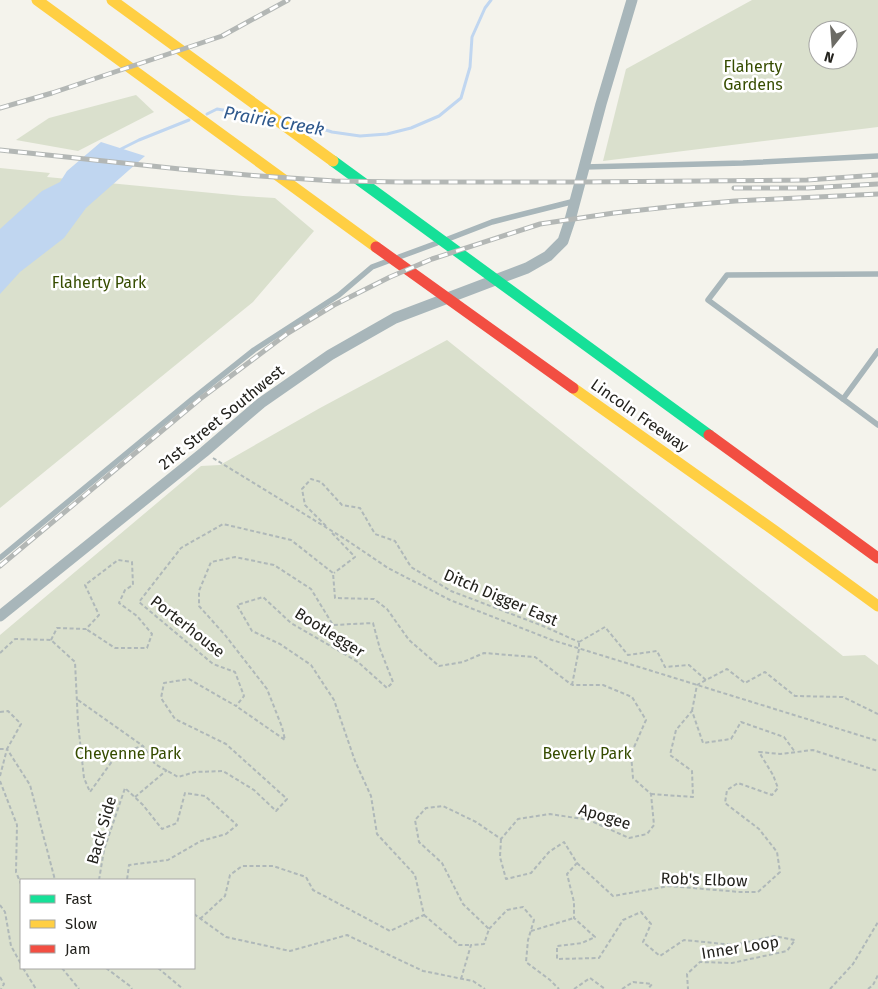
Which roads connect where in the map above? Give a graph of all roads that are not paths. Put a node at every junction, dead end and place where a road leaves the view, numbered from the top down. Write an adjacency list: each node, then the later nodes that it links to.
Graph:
1 (37, 0): 11 (highway, Lincoln Freeway)
2 (112, 0): 12 (highway)
3 (632, 0): 5 (street, 21st Street Southwest)
4 (878, 156): 5 (lane)
5 (584, 167): 6 (street, 21st Street Southwest)
6 (575, 201): 13 (lane); 15 (street, 21st Street Southwest)
7 (878, 274): 9 (lane)
8 (878, 351): 9 (lane)
9 (843, 400): 10 (lane)
10 (878, 425)
11 (775, 531): 14 (highway); 16 (highway)
12 (878, 556)
13 (0, 558)
14 (878, 606)
15 (0, 616)
16 (878, 619)

